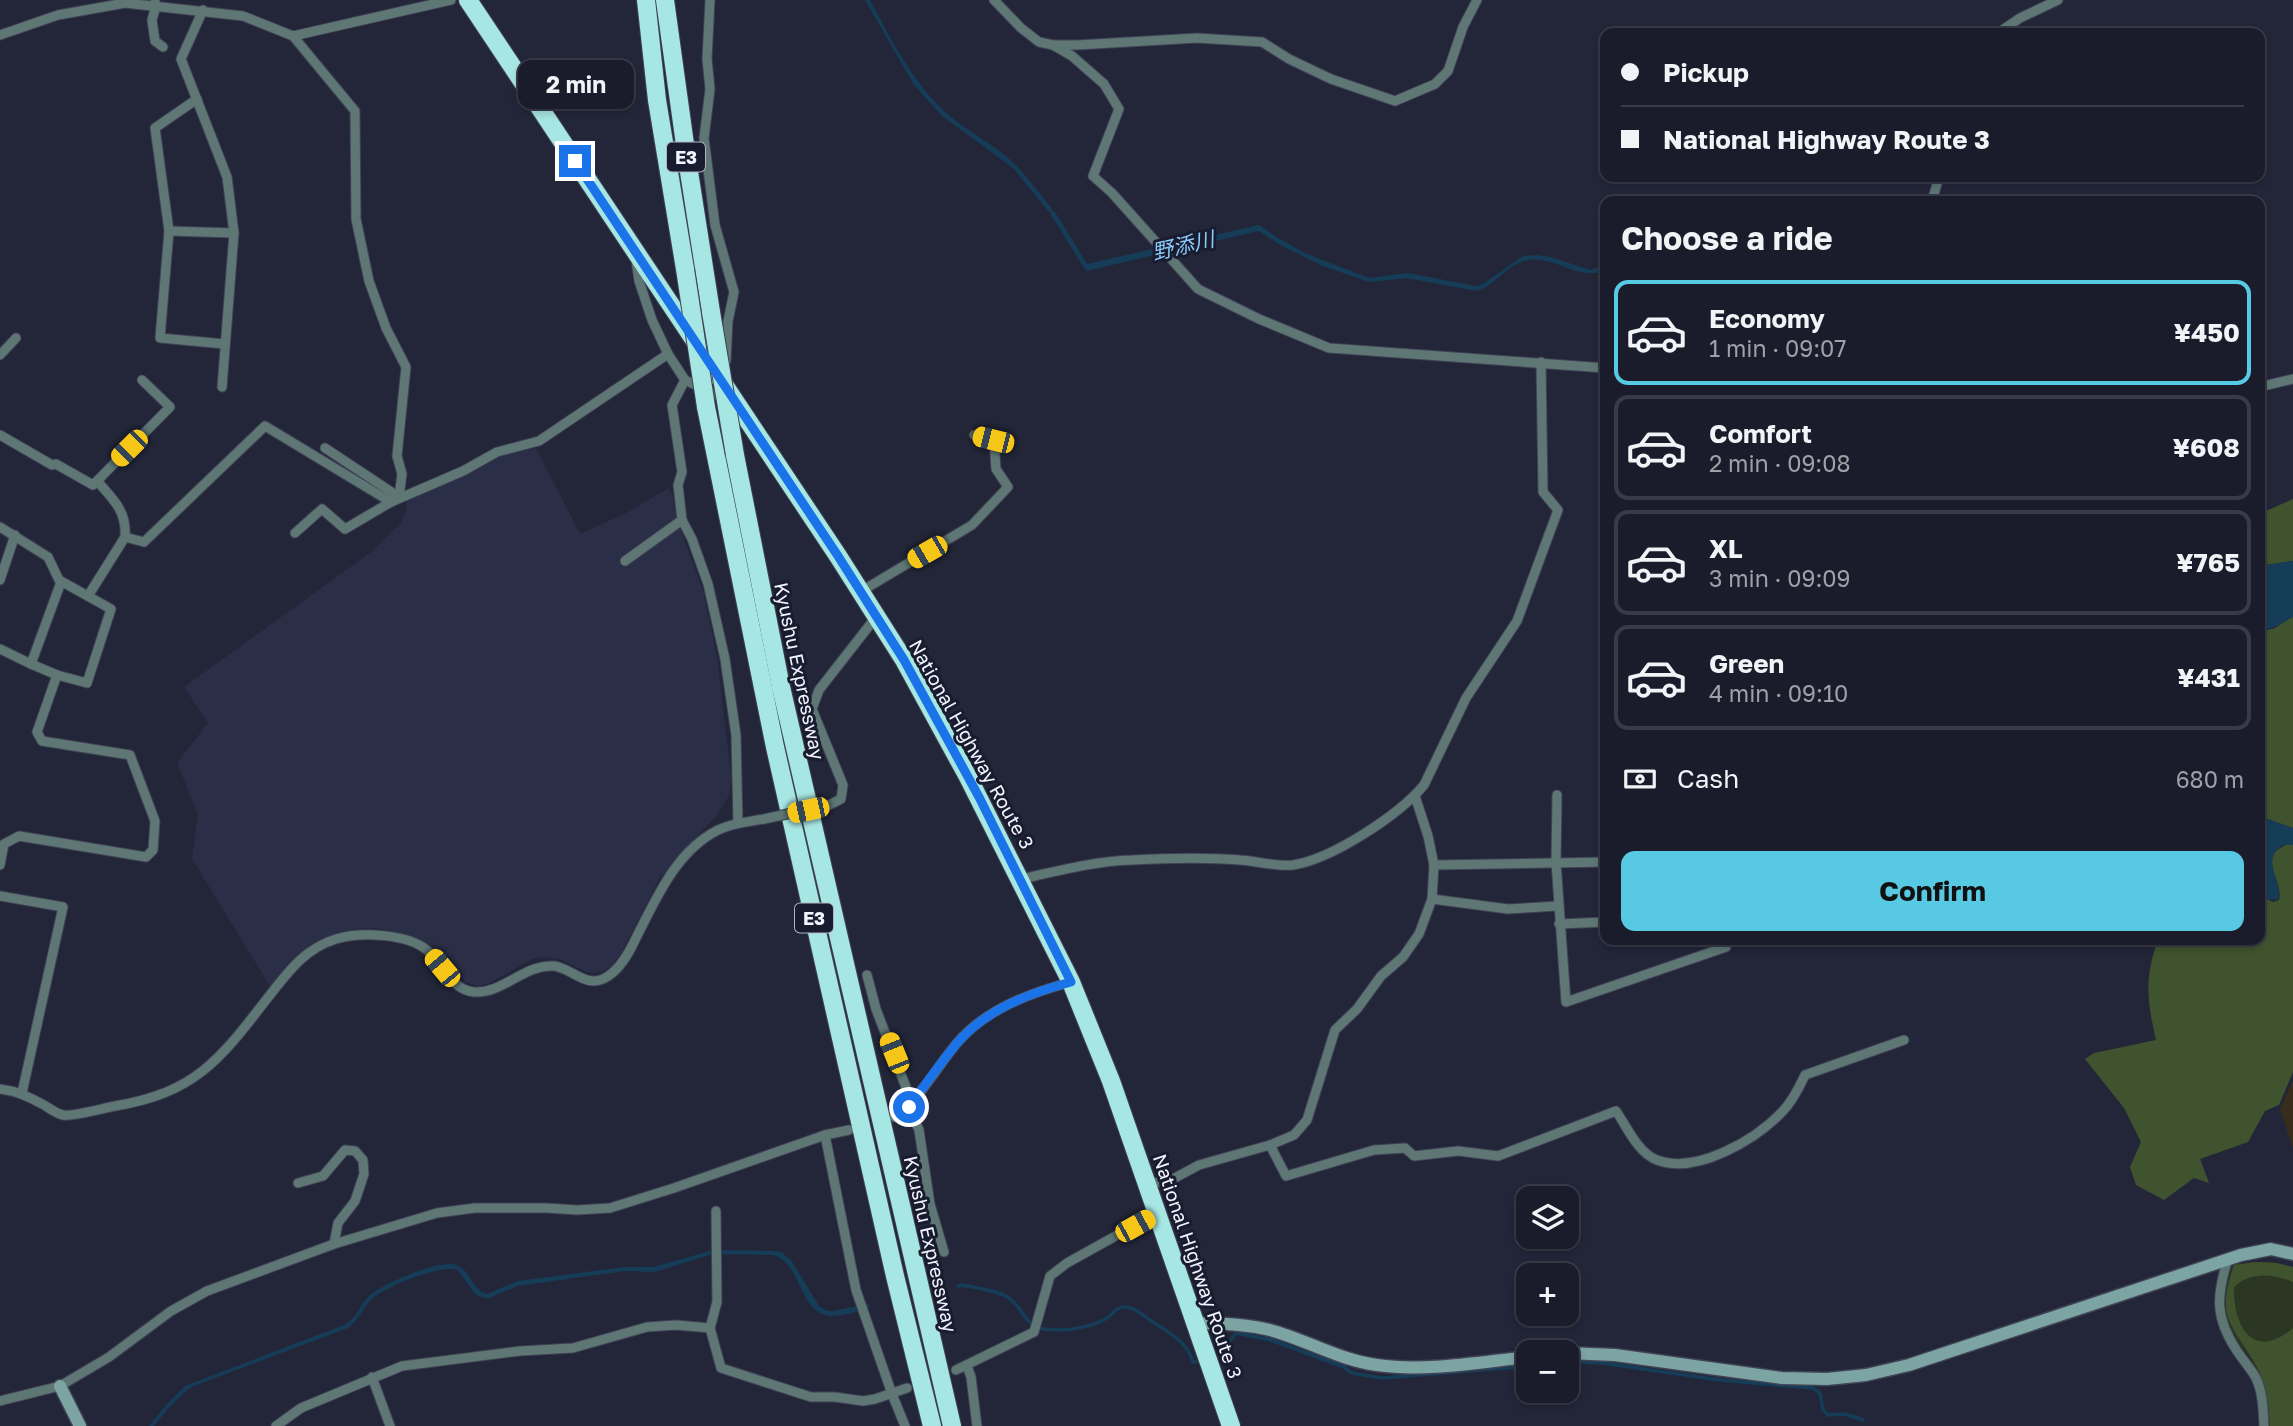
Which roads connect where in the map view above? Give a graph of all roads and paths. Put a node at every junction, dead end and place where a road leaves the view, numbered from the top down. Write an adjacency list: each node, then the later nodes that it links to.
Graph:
1 (451, 0): 14 (street)
2 (468, 0): 20 (highway, National Highway Route 3)
3 (646, 0): 99 (highway, Kyushu Expressway / E3, bridge)
4 (665, 0): 100 (highway, Kyushu Expressway / E3, bridge)
5 (710, 0): 32 (street)
6 (994, 0): 15 (street)
7 (1477, 0): 15 (street)
8 (2059, 0): 12 (street)
9 (155, 3): 10 (street); 11 (street); 16 (street)
10 (89, 5): 13 (street)
11 (203, 10): 14 (street); 17 (street)
12 (2005, 28)
13 (0, 35)
14 (293, 36): 37 (street)
15 (1053, 45): 25 (street)
16 (163, 47)
17 (197, 99): 18 (street); 19 (street)
18 (169, 231): 19 (street); 22 (street)
19 (234, 233): 22 (street)
20 (634, 252): 24 (street); 32 (highway, National Highway Route 3)
21 (16, 338): 23 (street)
22 (225, 344): 31 (street)
23 (2, 349)
24 (668, 354): 29 (street); 37 (street)
25 (1541, 362): 26 (street); 53 (street)
26 (1600, 368)
27 (2293, 379): 30 (street)
28 (142, 380): 36 (street)
29 (685, 380): 32 (street); 38 (street)
30 (2265, 386)
31 (222, 387)
32 (732, 398): 46 (highway, National Highway Route 3)
33 (0, 435): 36 (street)
34 (974, 435): 46 (street)
35 (325, 448): 37 (street)
36 (97, 481): 42 (street)
37 (394, 499): 40 (street); 42 (street)
38 (682, 520): 43 (street); 54 (street)
39 (0, 527): 41 (street)
40 (295, 533)
41 (15, 535): 44 (street); 45 (street)
42 (125, 537): 47 (street)
43 (625, 561)
44 (0, 580)
45 (61, 582): 47 (street); 50 (street)
46 (860, 592): 48 (highway, National Highway Route 3)
47 (88, 596): 51 (street)
48 (876, 617): 54 (street, bridge); 59 (highway, National Highway Route 3)
49 (0, 649): 50 (street)
50 (31, 664): 51 (street)
51 (57, 675): 58 (street)
52 (1558, 795): 55 (street)
53 (1415, 796): 57 (street); 59 (street)
54 (738, 823): 70 (street)
55 (1556, 862): 56 (street); 57 (street); 62 (street)
56 (1600, 862)
57 (1434, 865): 61 (street)
58 (0, 866)
59 (1021, 879): 67 (highway, National Highway Route 3)
60 (0, 896): 70 (street)
61 (1432, 899): 62 (street); 75 (street)
62 (1558, 906): 64 (street)
63 (1600, 922): 64 (street)
64 (1559, 924): 65 (street)
65 (1724, 945)
66 (866, 975): 71 (street)
67 (1071, 982): 71 (street); 77 (highway, National Highway Route 3)
68 (1904, 1040): 75 (street)
69 (0, 1089): 70 (street)
70 (22, 1093)
71 (911, 1105): 72 (street); 81 (street)
72 (894, 1117)
73 (849, 1130): 74 (street)
74 (825, 1135): 80 (street); 93 (street)
75 (1270, 1145): 77 (street)
76 (298, 1183): 80 (street)
77 (1147, 1184): 79 (highway, National Highway Route 3)
78 (716, 1211): 85 (street)
79 (1157, 1213): 84 (highway, National Highway Route 3); 88 (street)
80 (334, 1244): 91 (street)
81 (944, 1252)
82 (2293, 1254): 83 (street)
83 (2228, 1259): 86 (street); 103 (street)
84 (1195, 1323): 87 (street); 102 (highway, National Highway Route 3)
85 (710, 1328): 90 (street); 93 (street)
86 (1579, 1354)
87 (1516, 1358)
88 (967, 1366): 89 (street); 101 (street)
89 (956, 1370)
90 (373, 1377): 96 (street); 97 (street)
91 (60, 1386): 94 (street); 95 (street)
92 (907, 1388): 93 (street)
93 (892, 1394): 98 (street)
94 (0, 1401)
95 (80, 1426)
96 (276, 1426)
97 (390, 1426)
98 (905, 1426)
99 (932, 1426)
100 (952, 1426)
101 (977, 1426)
102 (1231, 1426)
103 (2264, 1426)

